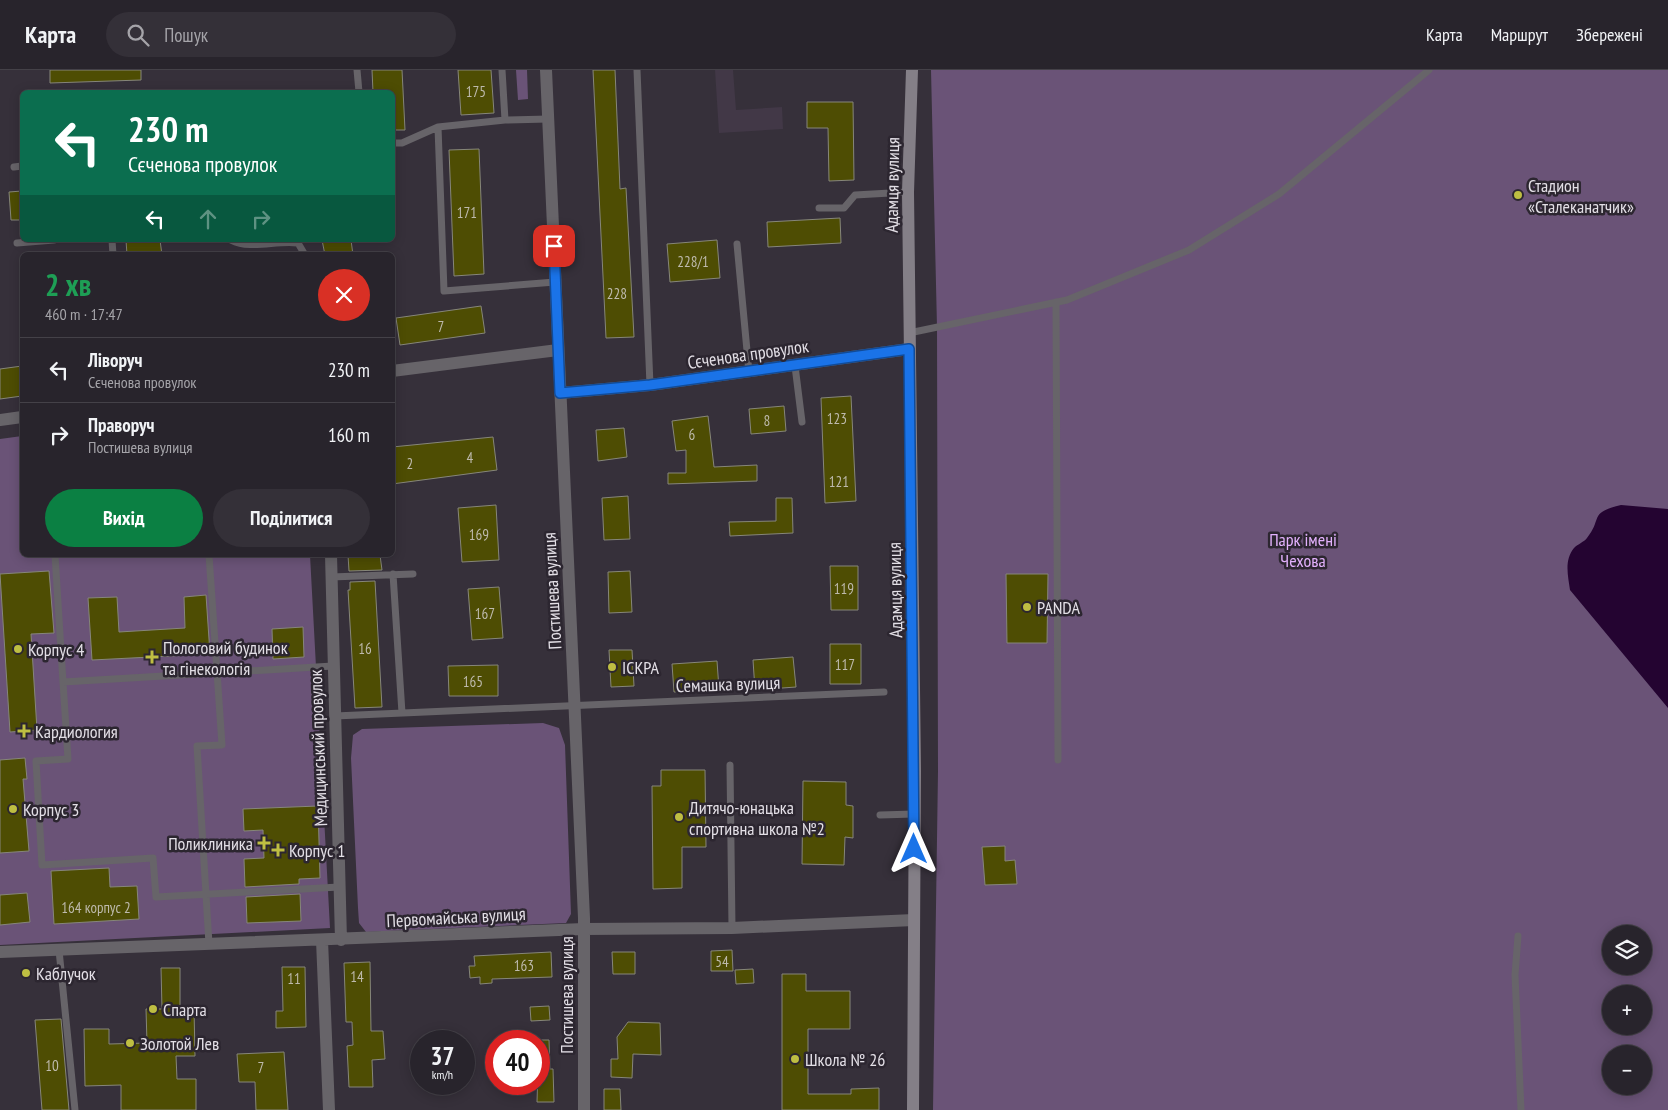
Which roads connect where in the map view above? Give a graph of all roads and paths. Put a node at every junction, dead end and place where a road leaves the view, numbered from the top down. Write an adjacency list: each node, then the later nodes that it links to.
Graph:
1 (357, 70): 7 (lane)
2 (502, 70): 8 (lane)
3 (546, 70): 9 (street, Постишева вулиця)
4 (637, 70): 31 (lane)
5 (912, 70): 14 (street, Адамця вулиця)
6 (1429, 70): 24 (lane)
7 (359, 90)
8 (505, 120): 9 (lane); 10 (lane)
9 (548, 120): 23 (street, Постишева вулиця)
10 (438, 127): 11 (lane); 23 (lane)
11 (395, 144)
12 (20, 166): 13 (lane)
13 (14, 167)
14 (908, 192): 15 (lane); 25 (street, Адамця вулиця)
15 (819, 208)
16 (29, 242): 20 (lane)
17 (235, 242): 19 (lane)
18 (278, 242): 22 (lane)
19 (278, 242)
20 (17, 243)
21 (736, 244): 30 (lane)
22 (303, 252)
23 (555, 282): 27 (street, Постишева вулиця)
24 (1056, 302): 25 (lane); 49 (lane)
25 (909, 333): 26 (street, Адамця вулиця)
26 (909, 349): 28 (street, Сєченова провулок); 51 (street, Адамця вулиця)
27 (558, 350): 29 (street); 32 (street, Постишева вулиця)
28 (795, 366): 30 (street, Сєченова провулок); 35 (lane)
29 (395, 371)
30 (748, 372): 31 (street, Сєченова провулок)
31 (650, 385): 32 (street, Сєченова провулок)
32 (560, 393): 46 (street, Постишева вулиця)
33 (20, 418): 34 (street)
34 (0, 420)
35 (802, 422)
36 (55, 557): 44 (lane)
37 (210, 557): 43 (lane)
38 (331, 557): 41 (street, Медицинський провулок)
39 (393, 574): 40 (lane); 41 (lane); 47 (lane)
40 (413, 574)
41 (331, 577): 42 (street, Медицинський провулок)
42 (333, 666): 43 (lane); 48 (street, Медицинський провулок)
43 (217, 673): 44 (lane); 54 (lane)
44 (63, 682): 54 (lane)
45 (884, 692): 46 (lane, Семашка вулиця)
46 (574, 705): 47 (lane, Семашка вулиця); 57 (street, Постишева вулиця)
47 (402, 713): 48 (lane, Семашка вулиця)
48 (335, 716): 53 (street, Медицинський провулок)
49 (1058, 760)
50 (730, 765): 56 (lane)
51 (914, 814): 52 (lane); 55 (street, Адамця вулиця)
52 (880, 815)
53 (340, 887): 54 (lane); 60 (street, Медицинський провулок)
54 (206, 894): 61 (lane)
55 (914, 920): 56 (street, Первомайська вулиця); 67 (street, Адамця вулиця)
56 (732, 928): 57 (street, Первомайська вулиця)
57 (584, 929): 60 (street, Первомайська вулиця); 66 (street, Постишева вулиця)
58 (1518, 936): 68 (lane)
59 (322, 940): 60 (street, Первомайська вулиця); 61 (street, Первомайська вулиця); 65 (street)
60 (341, 940)
61 (209, 944): 62 (street, Первомайська вулиця)
62 (59, 950): 63 (street, Первомайська вулиця); 64 (lane)
63 (0, 952)
64 (75, 1110)
65 (329, 1110)
66 (584, 1110)
67 (913, 1110)
68 (1521, 1110)

